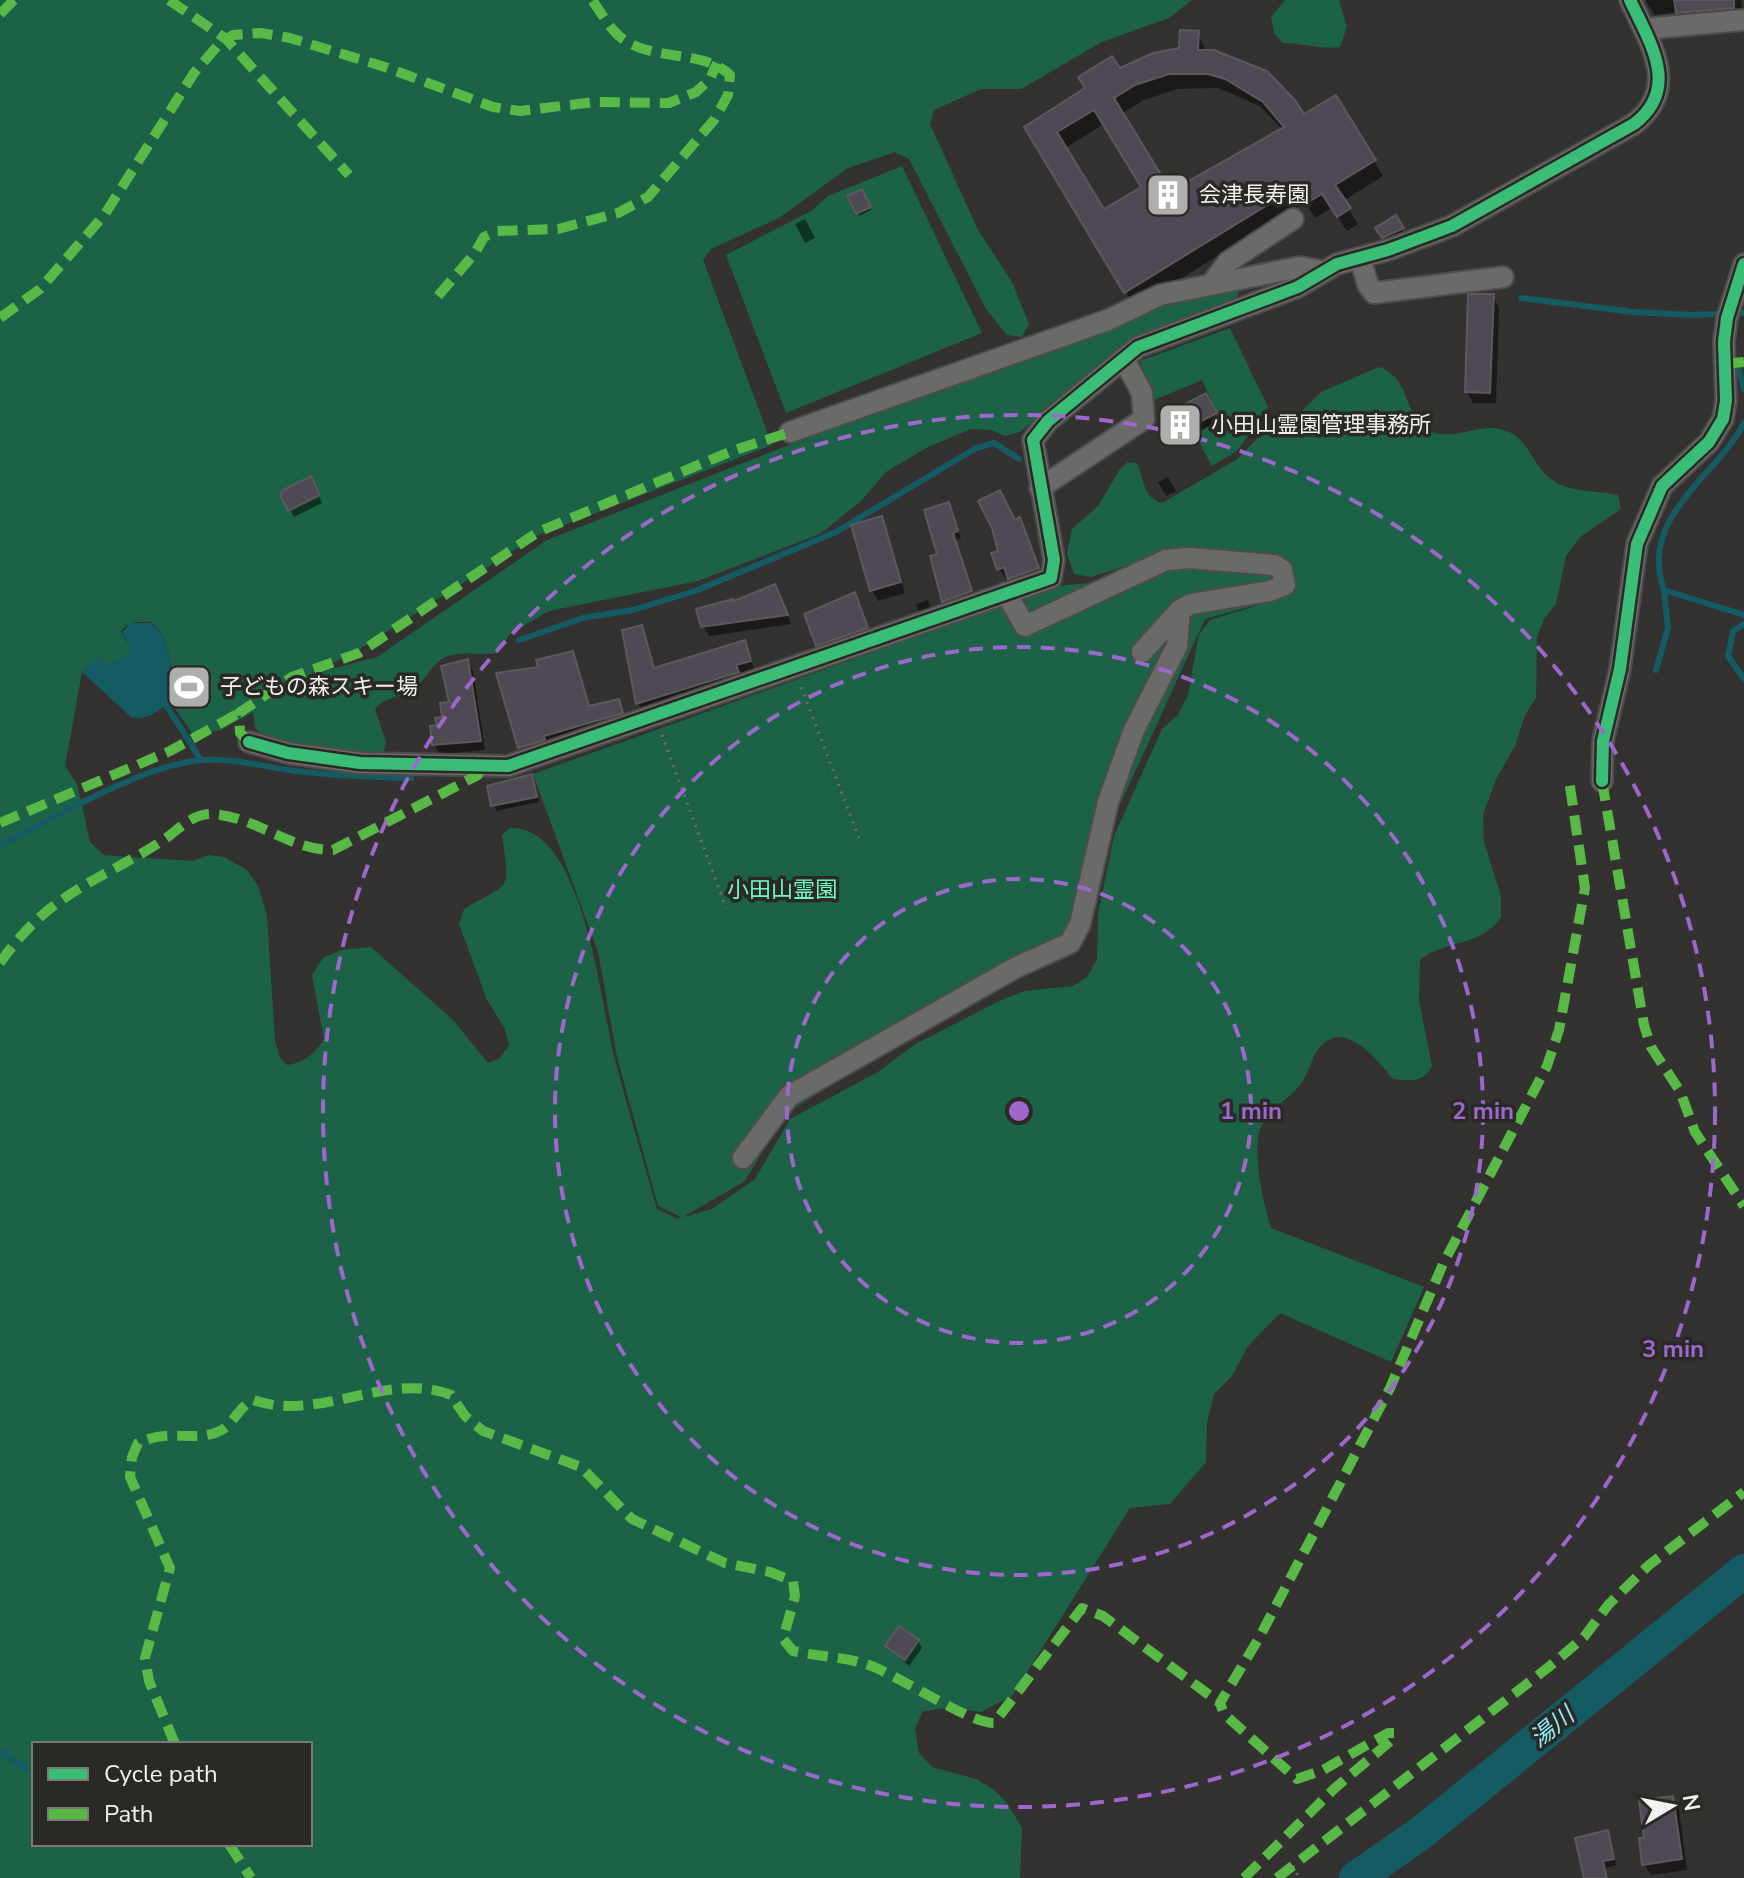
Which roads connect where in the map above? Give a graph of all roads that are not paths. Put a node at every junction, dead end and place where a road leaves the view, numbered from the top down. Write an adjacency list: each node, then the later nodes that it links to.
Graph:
1 (1630, 0): 3 (street)
2 (1744, 20): 3 (street)
3 (1644, 29): 5 (street)
4 (1293, 219): 9 (street)
5 (1360, 258): 7 (street); 8 (street)
6 (1744, 264): 17 (street)
7 (1321, 271): 9 (street); 10 (street)
8 (1503, 277)
9 (1213, 282): 11 (street)
10 (1124, 359): 12 (street); 12 (street)
11 (790, 432)
12 (1040, 488): 13 (street)
13 (1006, 593): 14 (street); 16 (street)
14 (1180, 610): 15 (street); 18 (street)
15 (1142, 652)
16 (249, 742)
17 (1602, 781)
18 (743, 1158)

